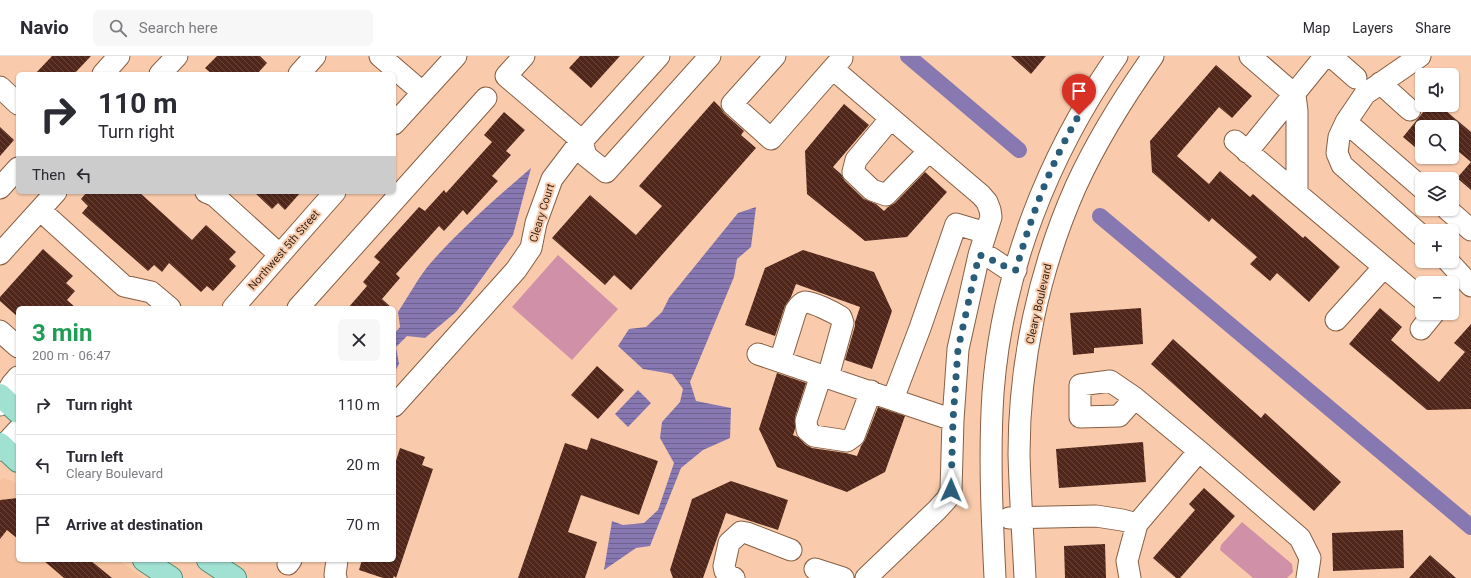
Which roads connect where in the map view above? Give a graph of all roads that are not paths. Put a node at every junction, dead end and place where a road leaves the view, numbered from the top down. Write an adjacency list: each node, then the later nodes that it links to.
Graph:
1 (119, 56): 17 (street)
2 (177, 56): 18 (street)
3 (315, 56): 19 (street)
4 (380, 56): 23 (street)
5 (456, 56): 23 (street)
6 (524, 56): 31 (street)
7 (659, 56): 31 (street, Cleary Court)
8 (710, 56): 31 (street)
9 (775, 56): 16 (street)
10 (1117, 56): 50 (street)
11 (1153, 56): 74 (street, Cleary Boulevard)
12 (1250, 56): 24 (street)
13 (1325, 56): 24 (street)
14 (1331, 56): 20 (street)
15 (1411, 58): 21 (street)
16 (837, 62): 28 (street)
17 (105, 72)
18 (162, 72)
19 (301, 72)
20 (1356, 78)
21 (1380, 84): 27 (street); 30 (street)
22 (0, 87): 26 (street)
23 (422, 92): 29 (street)
24 (1295, 95): 36 (street); 36 (street)
25 (486, 98): 55 (street)
26 (16, 102)
27 (1410, 110)
28 (891, 118): 32 (street); 32 (street)
29 (396, 122)
30 (1346, 122): 34 (street); 42 (street)
31 (582, 141): 69 (street, Cleary Court)
32 (929, 150): 44 (street)
33 (16, 170): 35 (street)
34 (1415, 182)
35 (0, 188)
36 (1297, 193): 48 (street)
37 (54, 194): 40 (street)
38 (210, 194): 46 (street)
39 (333, 194): 46 (street, Northwest 5th Street)
40 (40, 210): 45 (street); 53 (street)
41 (1455, 216): 43 (street)
42 (1415, 230)
43 (1471, 230)
44 (986, 233): 47 (street); 67 (street)
45 (0, 254)
46 (280, 255): 54 (street, Northwest 5th Street)
47 (979, 255): 50 (street); 70 (street)
48 (1384, 266): 52 (street); 56 (street)
49 (1452, 268): 51 (street)
50 (1016, 270): 75 (street)
51 (1462, 286)
52 (1415, 293)
53 (168, 306)
54 (235, 306)
55 (300, 306)
56 (1336, 320)
57 (1428, 320): 58 (street)
58 (1420, 329)
59 (0, 331): 60 (street)
60 (16, 345)
61 (758, 354): 62 (street)
62 (780, 361): 63 (street); 63 (street)
63 (825, 376): 65 (street); 65 (street)
64 (16, 379): 68 (street)
65 (871, 391): 67 (street)
66 (1135, 398): 73 (street)
67 (893, 399): 70 (street)
68 (6, 403)
69 (396, 404)
70 (953, 420): 87 (street)
71 (16, 433): 72 (street)
72 (5, 450)
73 (1199, 451): 76 (street); 91 (street)
74 (1022, 518): 75 (street); 76 (street); 89 (street, Cleary Boulevard)
75 (992, 519): 88 (street)
76 (1137, 524): 90 (street)
77 (791, 550): 85 (street)
78 (147, 562): 82 (main road)
79 (211, 562): 83 (main road)
80 (337, 562): 84 (street)
81 (815, 570): 86 (street)
82 (171, 578)
83 (236, 578)
84 (336, 578)
85 (734, 578)
86 (843, 578)
87 (866, 578)
88 (995, 578)
89 (1025, 578)
90 (1130, 578)
91 (1307, 578)

